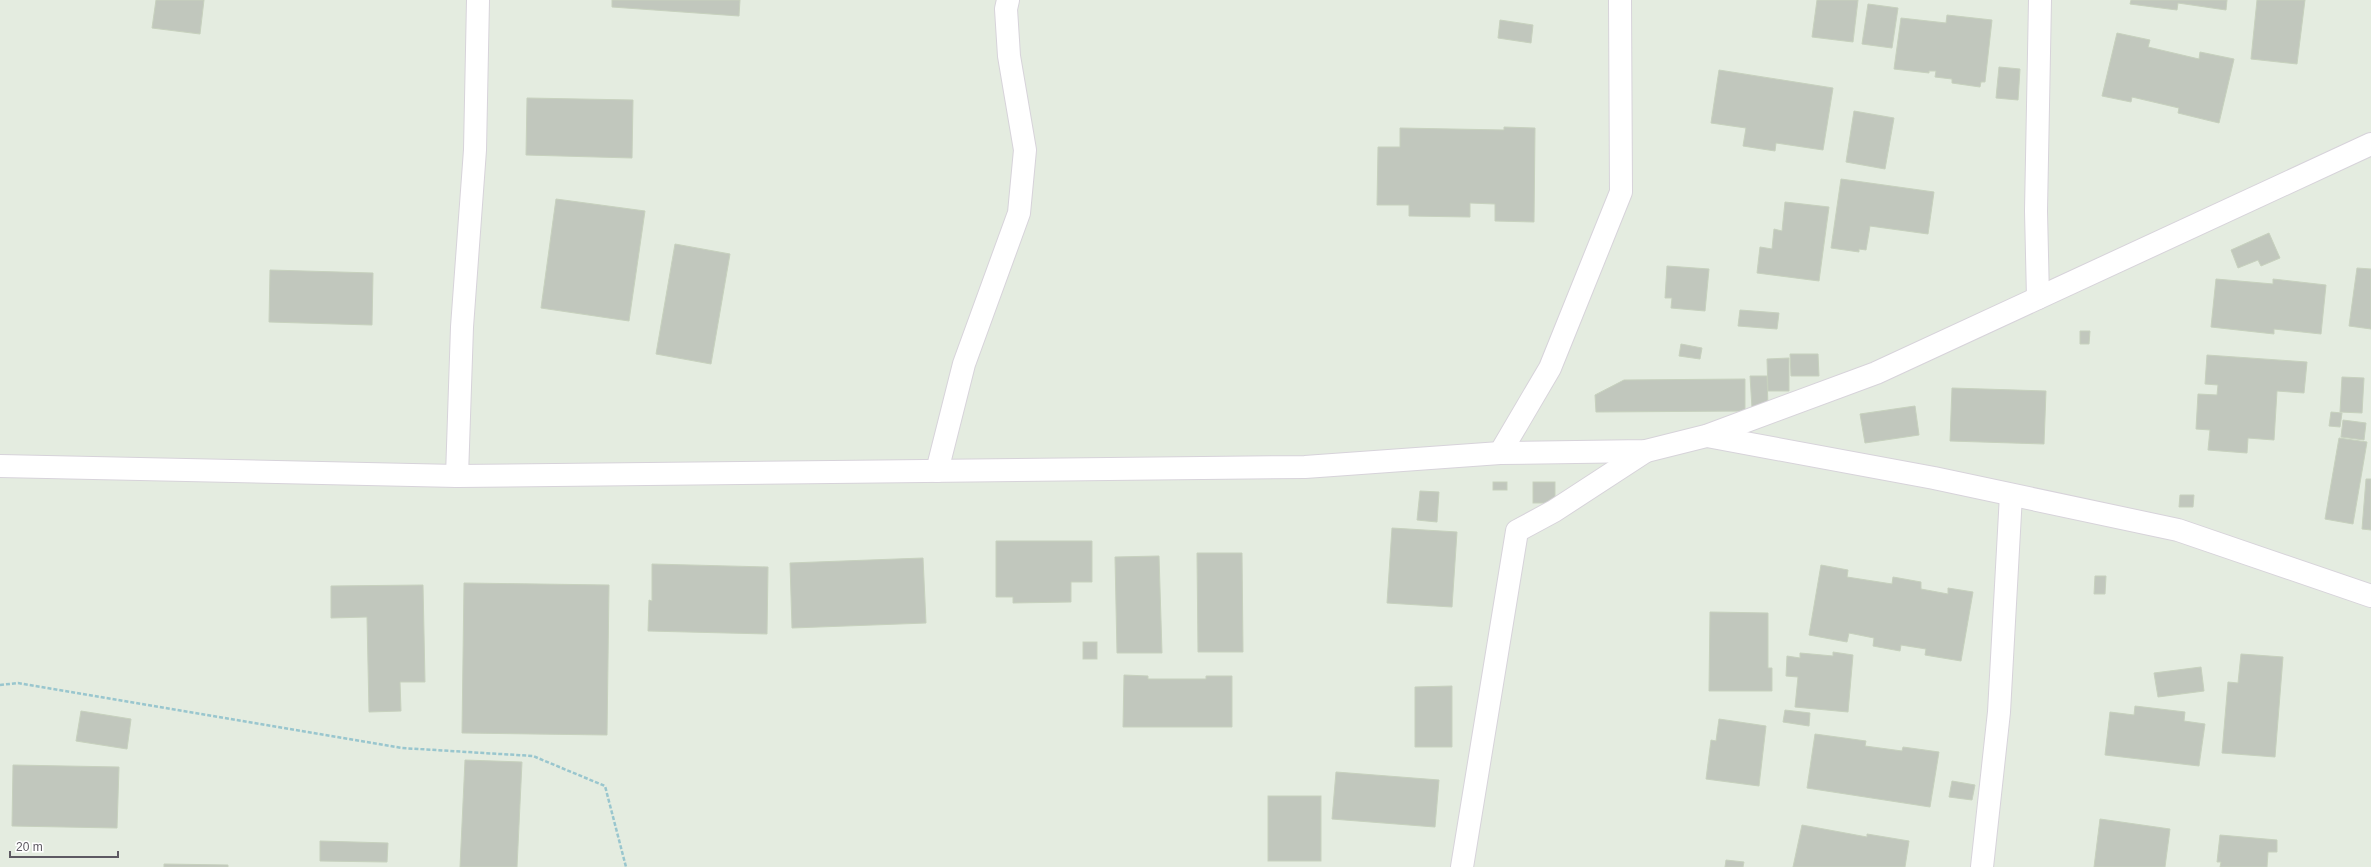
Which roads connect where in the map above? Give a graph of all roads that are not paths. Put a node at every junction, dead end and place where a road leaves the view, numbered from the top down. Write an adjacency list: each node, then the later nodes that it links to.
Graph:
1 (478, 0): 12 (street)
2 (1008, 0): 11 (street)
3 (1620, 0): 9 (street)
4 (2040, 0): 6 (street)
5 (2371, 144): 6 (street)
6 (2038, 298): 7 (street)
7 (1706, 436): 8 (street); 13 (street)
8 (1646, 451): 9 (street); 15 (street)
9 (1500, 453): 11 (street)
10 (0, 466): 12 (street)
11 (937, 471): 12 (street)
12 (458, 476)
13 (2011, 495): 14 (street); 16 (street)
14 (2371, 596)
15 (1462, 867)
16 (1982, 867)

